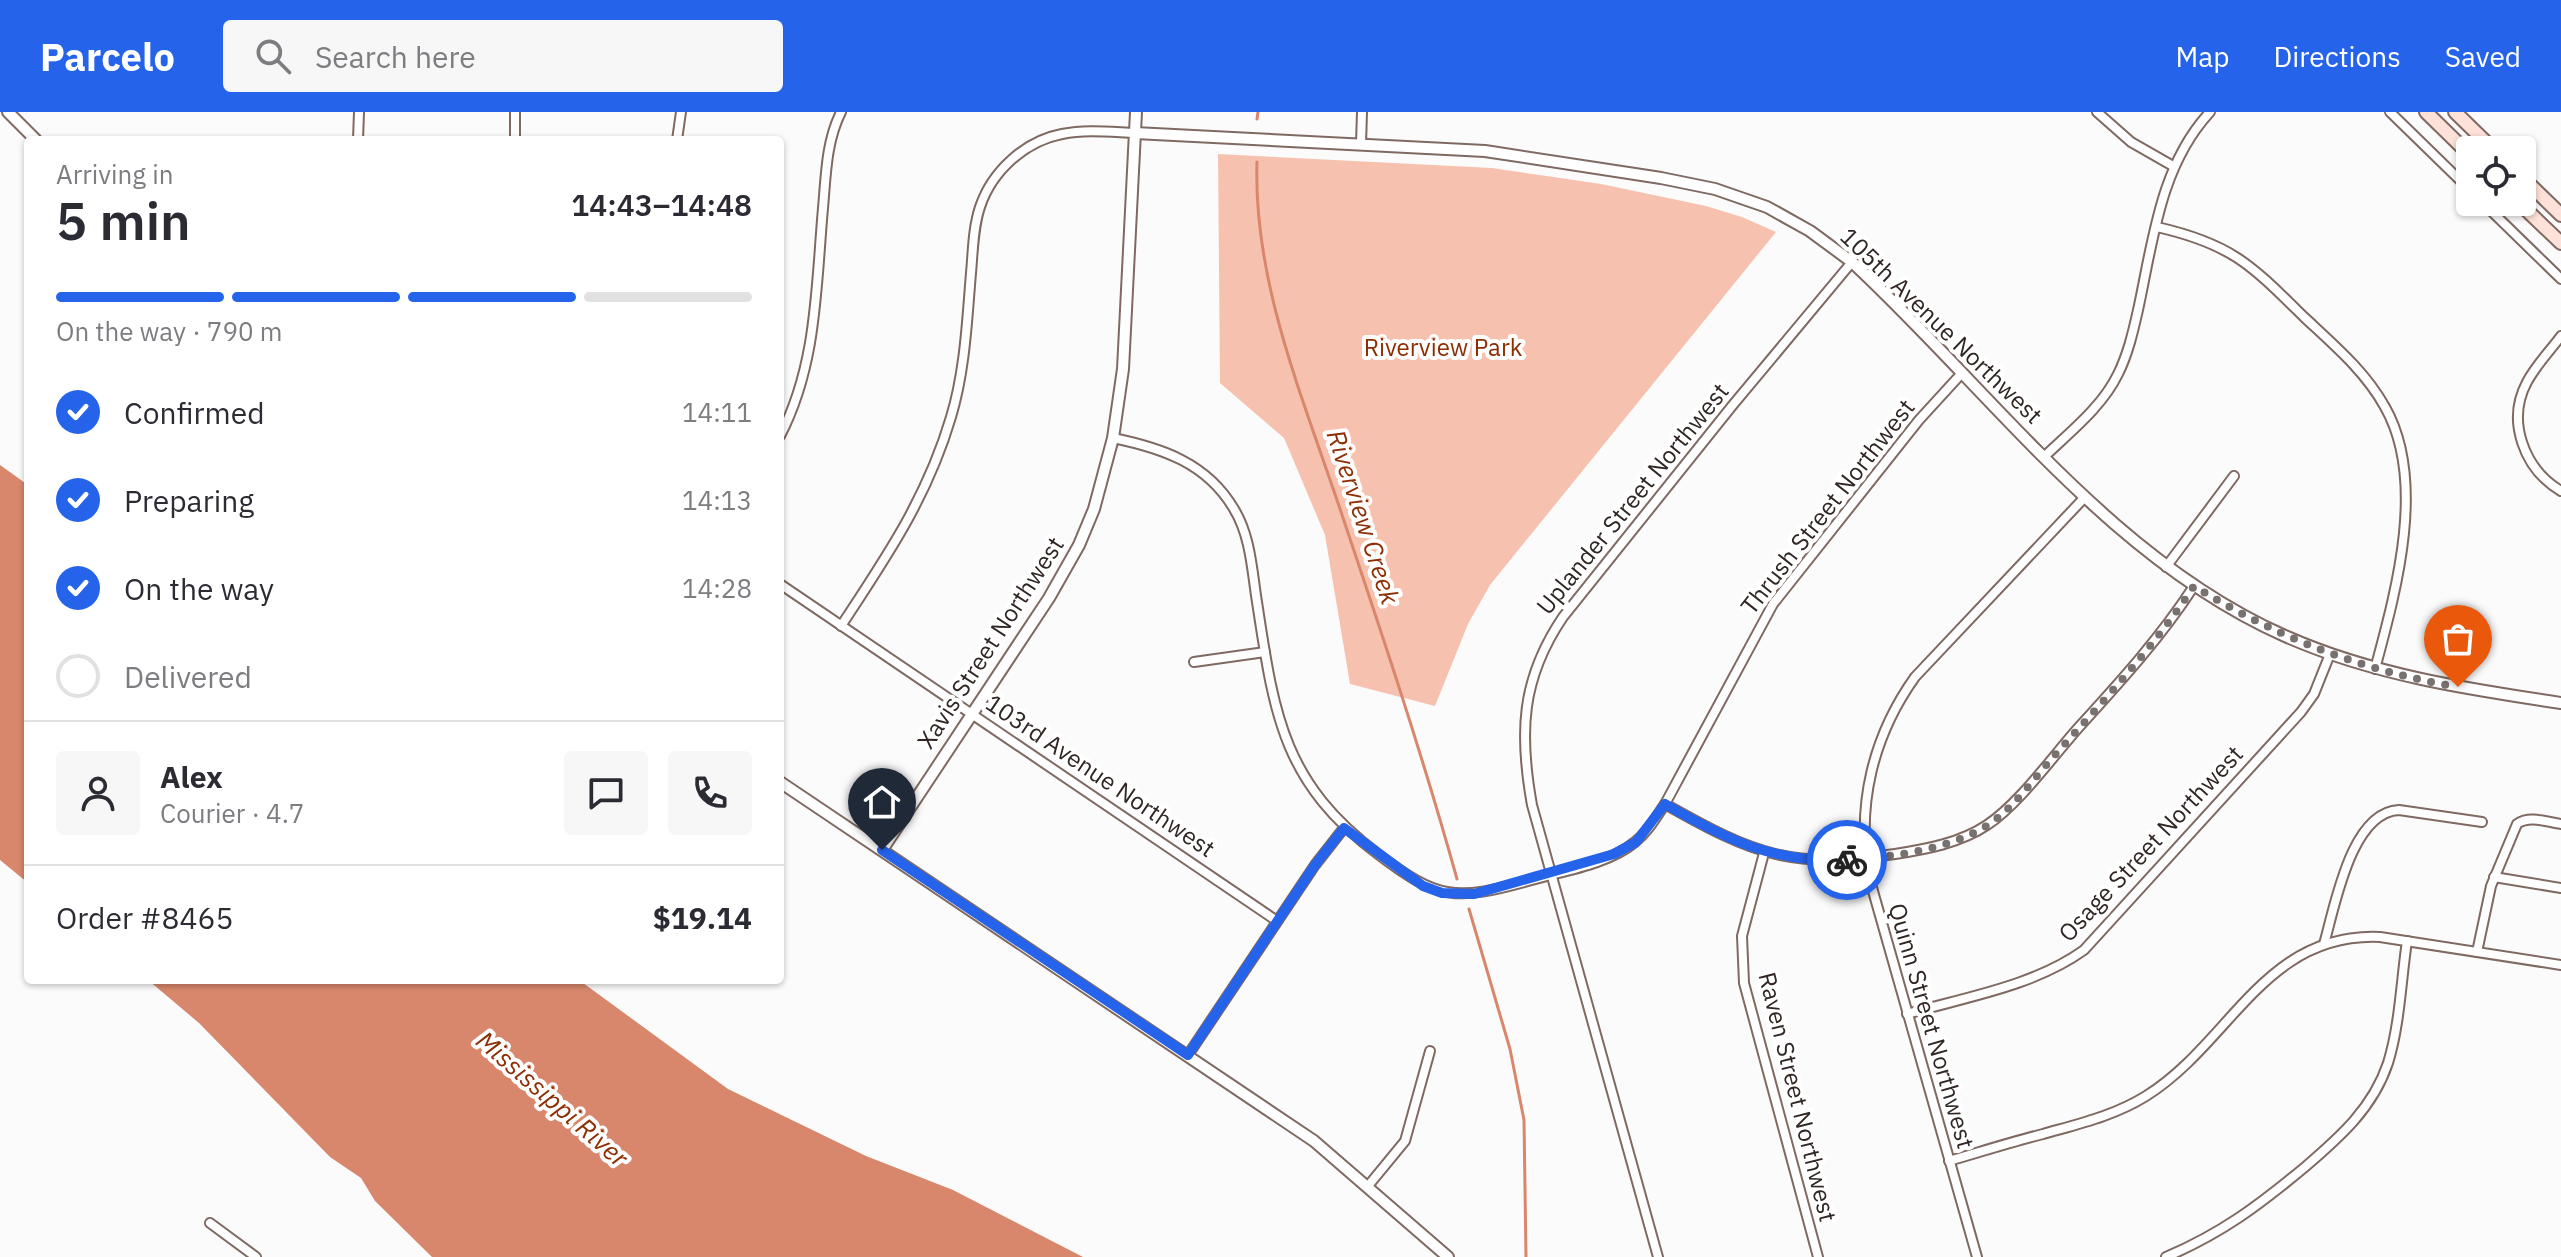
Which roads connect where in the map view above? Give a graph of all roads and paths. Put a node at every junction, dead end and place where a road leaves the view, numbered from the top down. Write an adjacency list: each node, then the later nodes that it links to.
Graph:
1 (8, 112): 14 (street)
2 (359, 112): 15 (street)
3 (515, 112): 16 (street)
4 (681, 112): 17 (street)
5 (841, 112): 33 (street)
6 (1136, 112): 13 (street, Xavis Street Northwest)
7 (1362, 112): 20 (street)
8 (2097, 112): 21 (street)
9 (2210, 112): 21 (street)
10 (2390, 112): 22 (street)
11 (2426, 112): 19 (main road)
12 (2455, 112): 18 (main road)
13 (1135, 133): 20 (street, 105th Avenue Northwest); 34 (street, Xavis Street Northwest); 42 (street)
14 (32, 136)
15 (358, 136)
16 (515, 136)
17 (678, 136)
18 (2480, 136)
19 (2456, 141)
20 (1361, 144): 29 (street, 105th Avenue Northwest)
21 (2173, 166): 27 (street)
22 (2456, 176)
23 (2536, 191): 24 (main road)
24 (2561, 215)
25 (2496, 216): 30 (street)
26 (2533, 216): 28 (main road)
27 (2157, 227): 35 (street); 46 (street)
28 (2561, 243)
29 (1852, 262): 32 (street, 105th Avenue Northwest); 57 (street, Uplander Street Northwest)
30 (2561, 279)
31 (2561, 336): 37 (street)
32 (1962, 373): 35 (street, 105th Avenue Northwest); 50 (street, Thrush Street Northwest)
33 (784, 427)
34 (1113, 438): 43 (street, Thrush Street Northwest); 48 (street, Xavis Street Northwest)
35 (2045, 456): 38 (street, 105th Avenue Northwest)
36 (2234, 476): 39 (street)
37 (2561, 491)
38 (2085, 497): 39 (street, 105th Avenue Northwest); 56 (street, Quinn Street Northwest)
39 (2166, 567): 40 (street, 105th Avenue Northwest)
40 (2194, 586): 44 (street, 105th Avenue Northwest); 56 (street)
41 (784, 587): 42 (street, 103rd Avenue Northwest)
42 (841, 626): 48 (street, 103rd Avenue Northwest)
43 (1265, 652): 45 (street); 53 (street, Thrush Street Northwest)
44 (2330, 654): 46 (street, 105th Avenue Northwest); 65 (street, Osage Street Northwest)
45 (1194, 662)
46 (2375, 669): 47 (street, 105th Avenue Northwest)
47 (2561, 703)
48 (972, 714): 54 (street, Xavis Street Northwest); 60 (street, 103rd Avenue Northwest)
49 (784, 785): 54 (street)
50 (1665, 804): 55 (street); 57 (street, Thrush Street Northwest)
51 (2482, 822): 62 (street)
52 (2561, 824): 58 (street)
53 (1344, 828): 57 (street, Thrush Street Northwest); 60 (street)
54 (882, 850): 67 (street)
55 (1764, 853): 56 (street); 74 (street, Raven Street Northwest)
56 (1866, 858): 65 (street, Quinn Street Northwest)
57 (1551, 874): 73 (street, Uplander Street Northwest)
58 (2494, 877): 59 (street); 63 (street)
59 (2561, 888)
60 (1277, 921): 67 (street)
61 (2407, 941): 62 (street); 63 (street); 76 (street)
62 (2324, 944): 68 (street)
63 (2477, 952): 64 (street)
64 (2561, 965)
65 (1907, 1014): 68 (street, Quinn Street Northwest)
66 (1430, 1051): 69 (street)
67 (1188, 1055): 69 (street)
68 (1949, 1161): 75 (street, Quinn Street Northwest)
69 (1368, 1186): 72 (street)
70 (210, 1223): 71 (street)
71 (256, 1257)
72 (1448, 1257)
73 (1658, 1257)
74 (1818, 1257)
75 (1977, 1257)
76 (2166, 1257)

